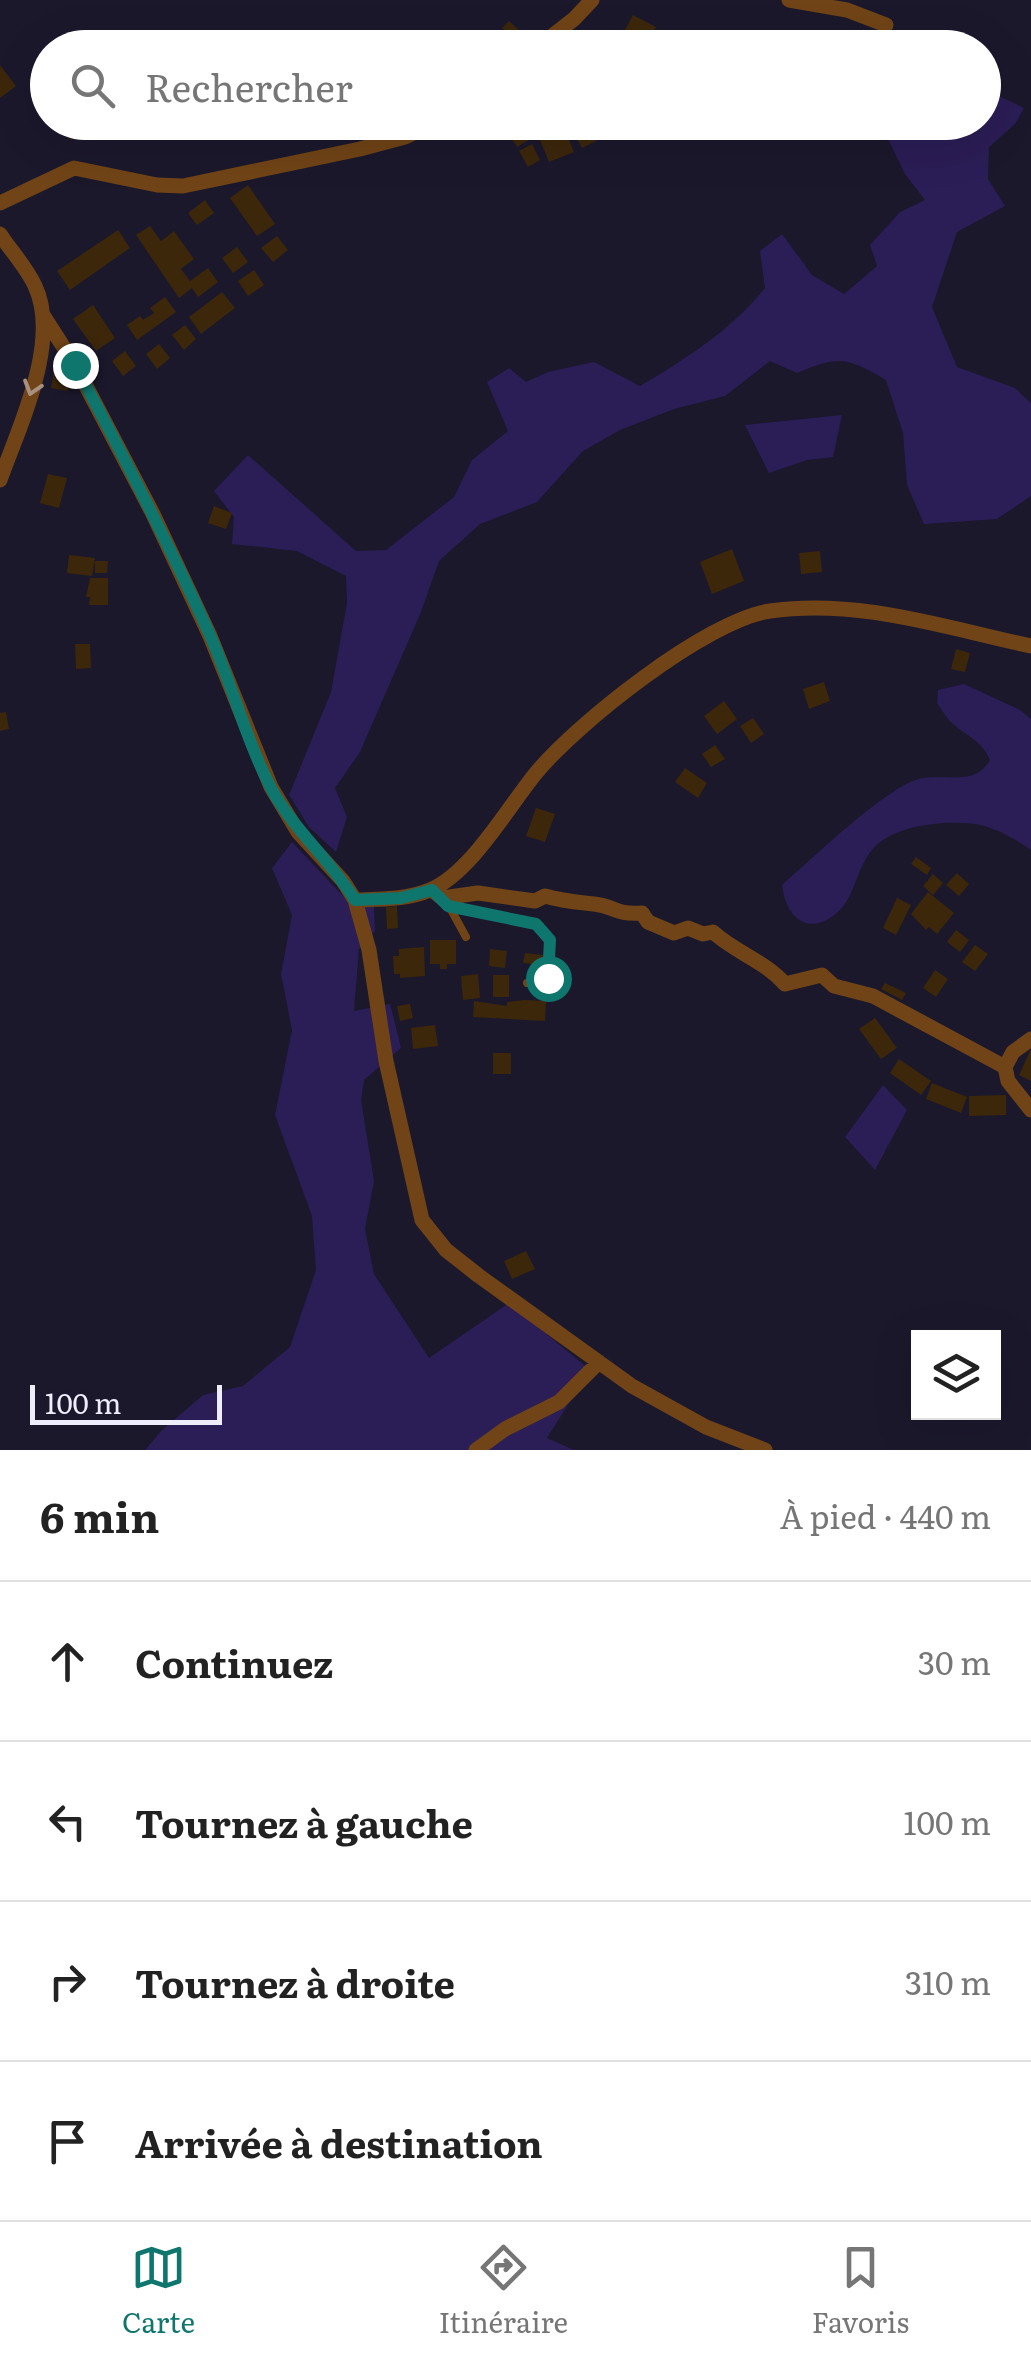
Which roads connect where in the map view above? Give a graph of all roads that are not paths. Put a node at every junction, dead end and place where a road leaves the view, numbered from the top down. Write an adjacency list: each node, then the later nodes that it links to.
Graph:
1 (592, 0): 4 (street)
2 (789, 0): 3 (street)
3 (886, 25)
4 (560, 30)
5 (394, 140): 6 (street)
6 (0, 203)
7 (0, 234): 8 (street)
8 (44, 315): 9 (street, one-way to 9); 12 (street)
9 (0, 480)
10 (1031, 646): 11 (street)
11 (441, 898): 12 (street); 13 (lane); 14 (lane); 16 (street)
12 (355, 900): 18 (street)
13 (466, 937)
14 (527, 984)
15 (1031, 1039): 16 (street)
16 (1005, 1067): 17 (street)
17 (1031, 1110)
18 (599, 1362): 19 (street); 20 (street)
19 (476, 1450)
20 (764, 1450)

